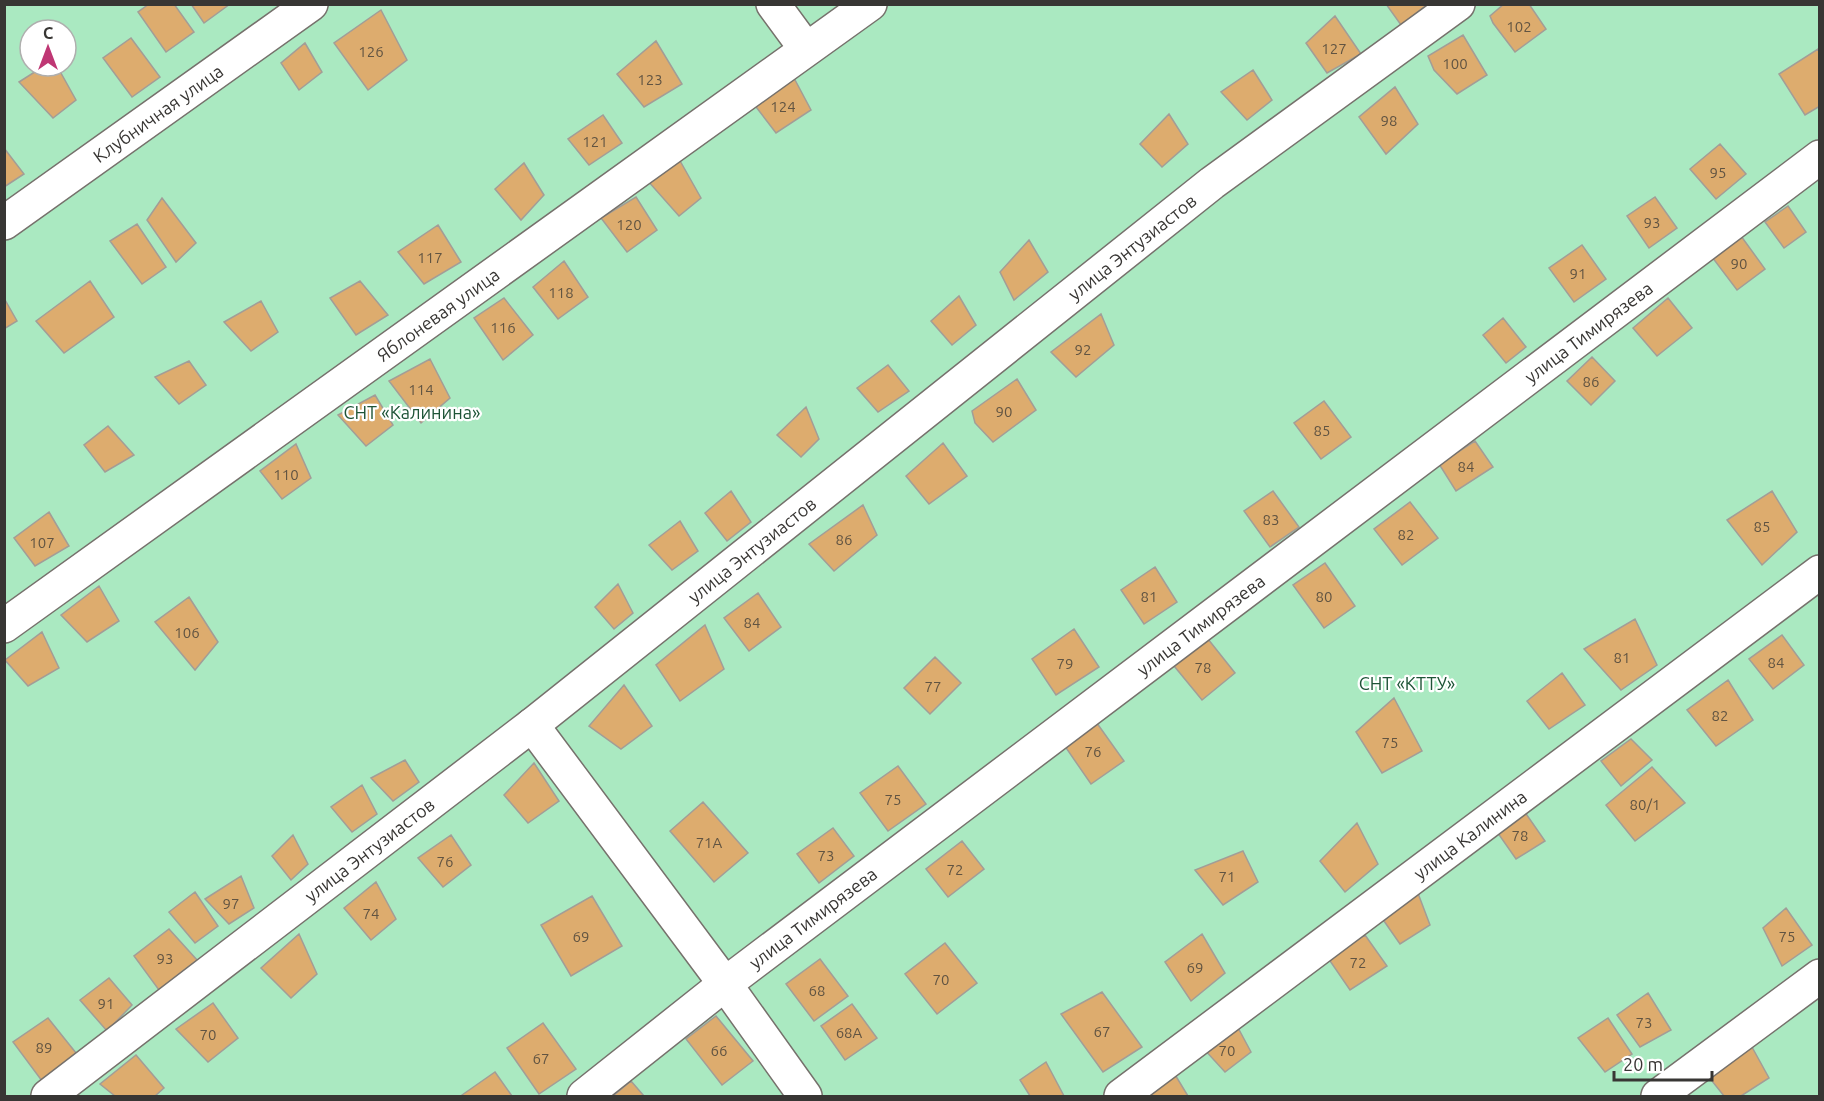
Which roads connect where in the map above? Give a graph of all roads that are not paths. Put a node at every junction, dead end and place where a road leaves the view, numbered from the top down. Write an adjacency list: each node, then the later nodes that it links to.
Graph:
1 (311, 4): 7 (street, Клубничная улица)
2 (773, 4): 5 (street)
3 (870, 4): 5 (street, Яблоневая улица)
4 (1458, 4): 10 (street, улица Энтузиастов)
5 (806, 49): 9 (street, Яблоневая улица)
6 (1820, 157): 12 (street, улица Тимирязева)
7 (4, 223)
8 (1820, 572): 16 (street, улица Калинина)
9 (4, 626)
10 (532, 724): 12 (street); 13 (street, улица Энтузиастов)
11 (1820, 976): 17 (street)
12 (725, 984): 14 (street, улица Тимирязева); 15 (street)
13 (48, 1096)
14 (584, 1096)
15 (805, 1096)
16 (1121, 1096)
17 (1658, 1096)

